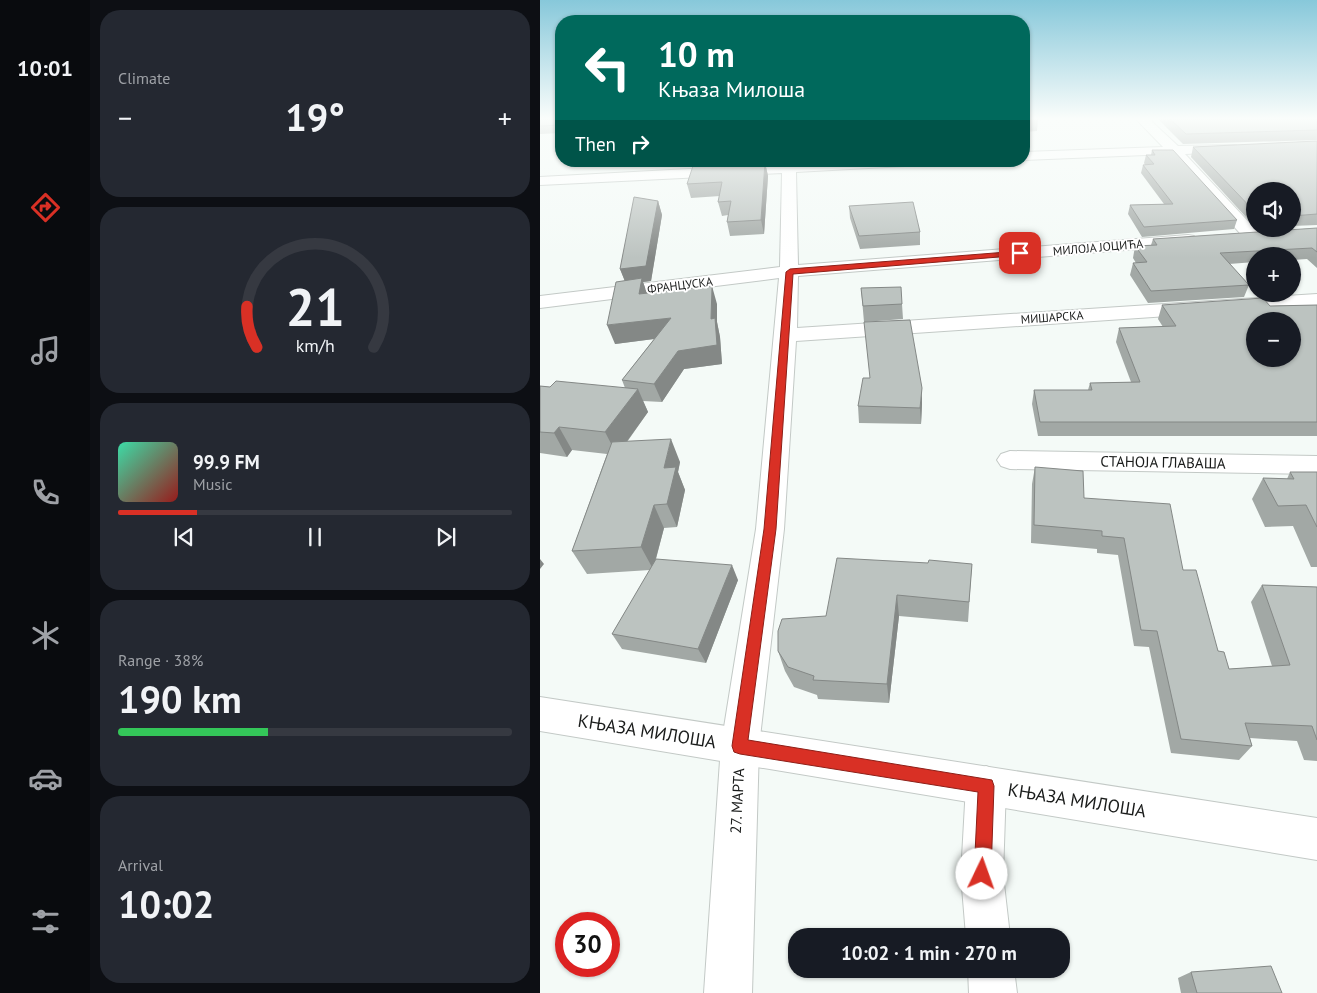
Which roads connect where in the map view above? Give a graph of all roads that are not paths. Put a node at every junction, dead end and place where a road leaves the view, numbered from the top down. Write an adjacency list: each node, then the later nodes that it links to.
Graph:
1 (1188, 165): 5 (street)
2 (758, 167): 4 (street)
3 (789, 167): 9 (street, 27. МАРТА)
4 (540, 181)
5 (1246, 229)
6 (1246, 235): 7 (street)
7 (1231, 236)
8 (1202, 239): 9 (street, МИЛОЈА ЈОЦИЋА)
9 (790, 272): 11 (street, ФРАНЦУСКА); 12 (street, 27. МАРТА)
10 (1317, 300): 12 (street, МИШАРСКА)
11 (540, 302)
12 (786, 335): 16 (street, 27. МАРТА)
13 (1010, 460): 14 (street, СТАНОЈА ГЛАВАША)
14 (1317, 465)
15 (540, 714): 16 (street, КЊАЗА МИЛОША)
16 (740, 746): 17 (street, КЊАЗА МИЛОША); 21 (street, 27. МАРТА)
17 (986, 786): 18 (street, КЊАЗА МИЛОША); 19 (street)
18 (1317, 839)
19 (987, 928)
20 (992, 978): 22 (street)
21 (728, 993)
22 (993, 993)

